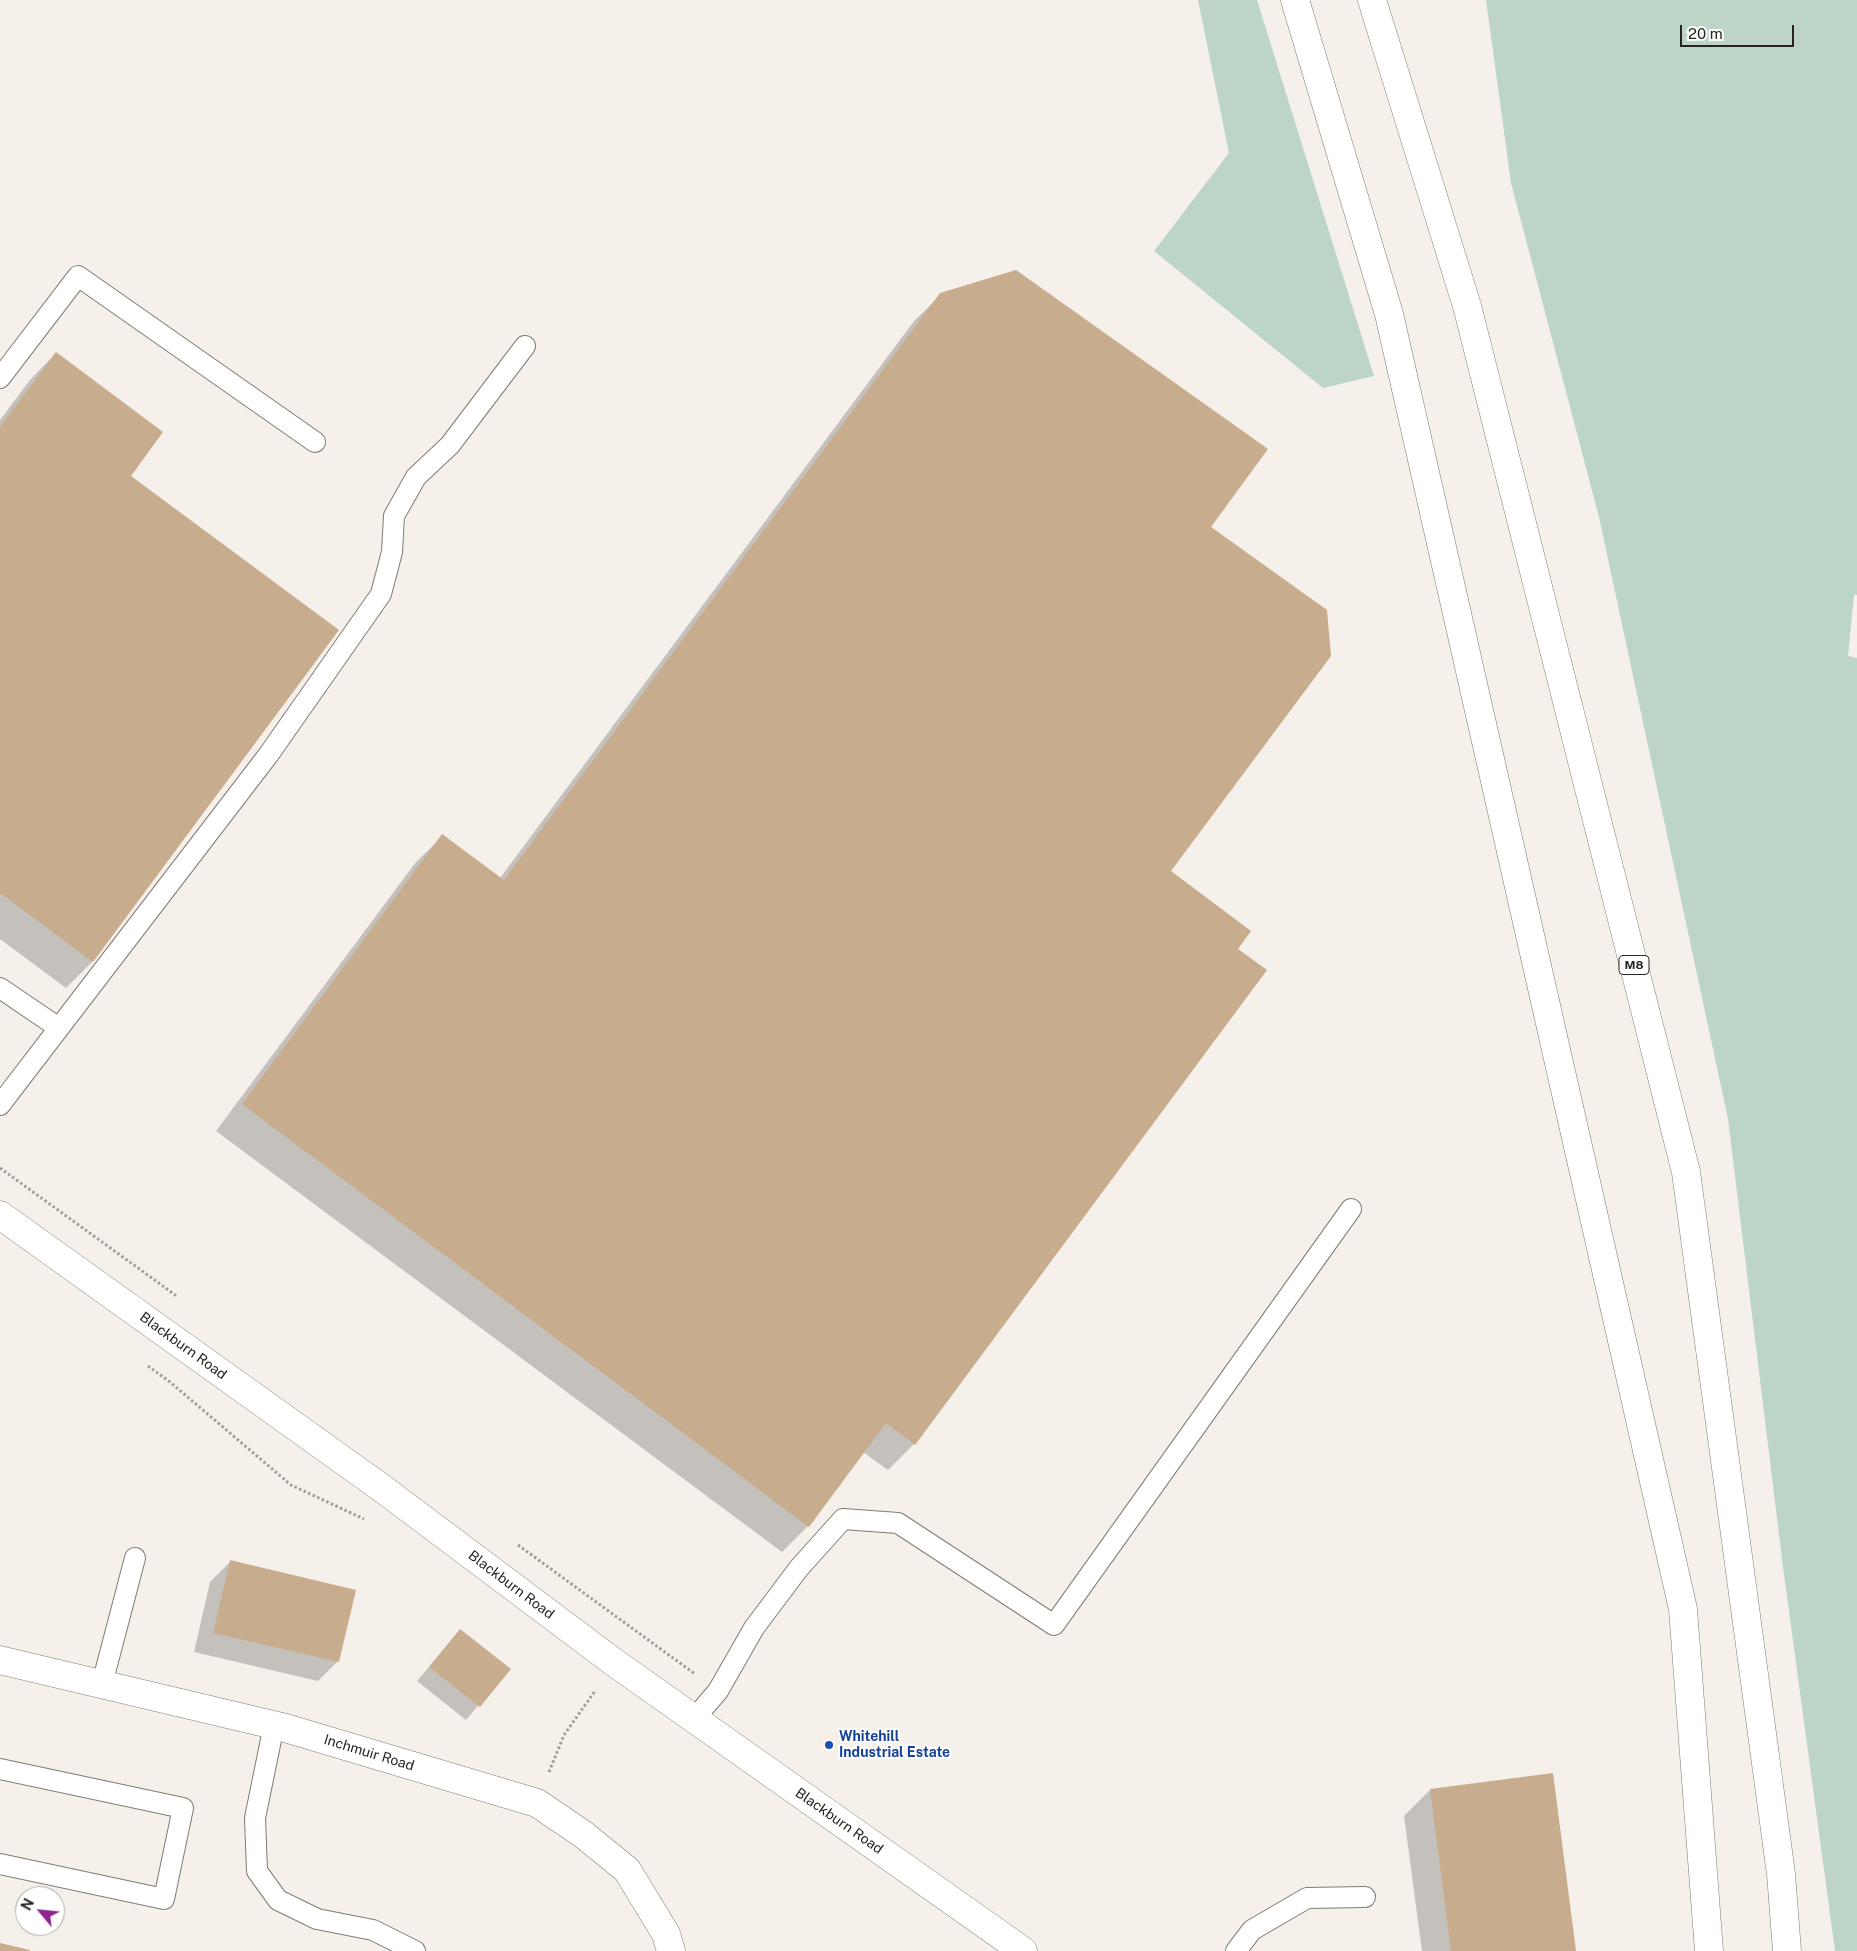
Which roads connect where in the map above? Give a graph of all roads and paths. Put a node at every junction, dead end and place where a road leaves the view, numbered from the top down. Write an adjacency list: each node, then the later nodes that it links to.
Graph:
1 (1295, 0): 25 (main road)
2 (1372, 0): 26 (main road, M8)
3 (526, 346): 7 (lane)
4 (0, 378): 5 (lane)
5 (315, 442)
6 (0, 988): 7 (lane)
7 (59, 1028): 8 (lane)
8 (0, 1105)
9 (1351, 1209): 15 (lane)
10 (0, 1215): 13 (main road, Blackburn Road)
11 (135, 1558): 14 (lane)
12 (0, 1660): 14 (main road, Inchmuir Road)
13 (615, 1663): 15 (main road, Blackburn Road); 18 (path)
14 (102, 1684): 16 (main road, Inchmuir Road)
15 (694, 1719): 23 (main road, Blackburn Road)
16 (274, 1725): 18 (main road, Inchmuir Road); 21 (lane)
17 (0, 1769): 19 (lane)
18 (537, 1803): 22 (main road, Inchmuir Road)
19 (0, 1864)
20 (1364, 1897): 24 (lane)
21 (415, 1951)
22 (671, 1951)
23 (1023, 1951)
24 (1236, 1951)
25 (1709, 1951)
26 (1787, 1951)

